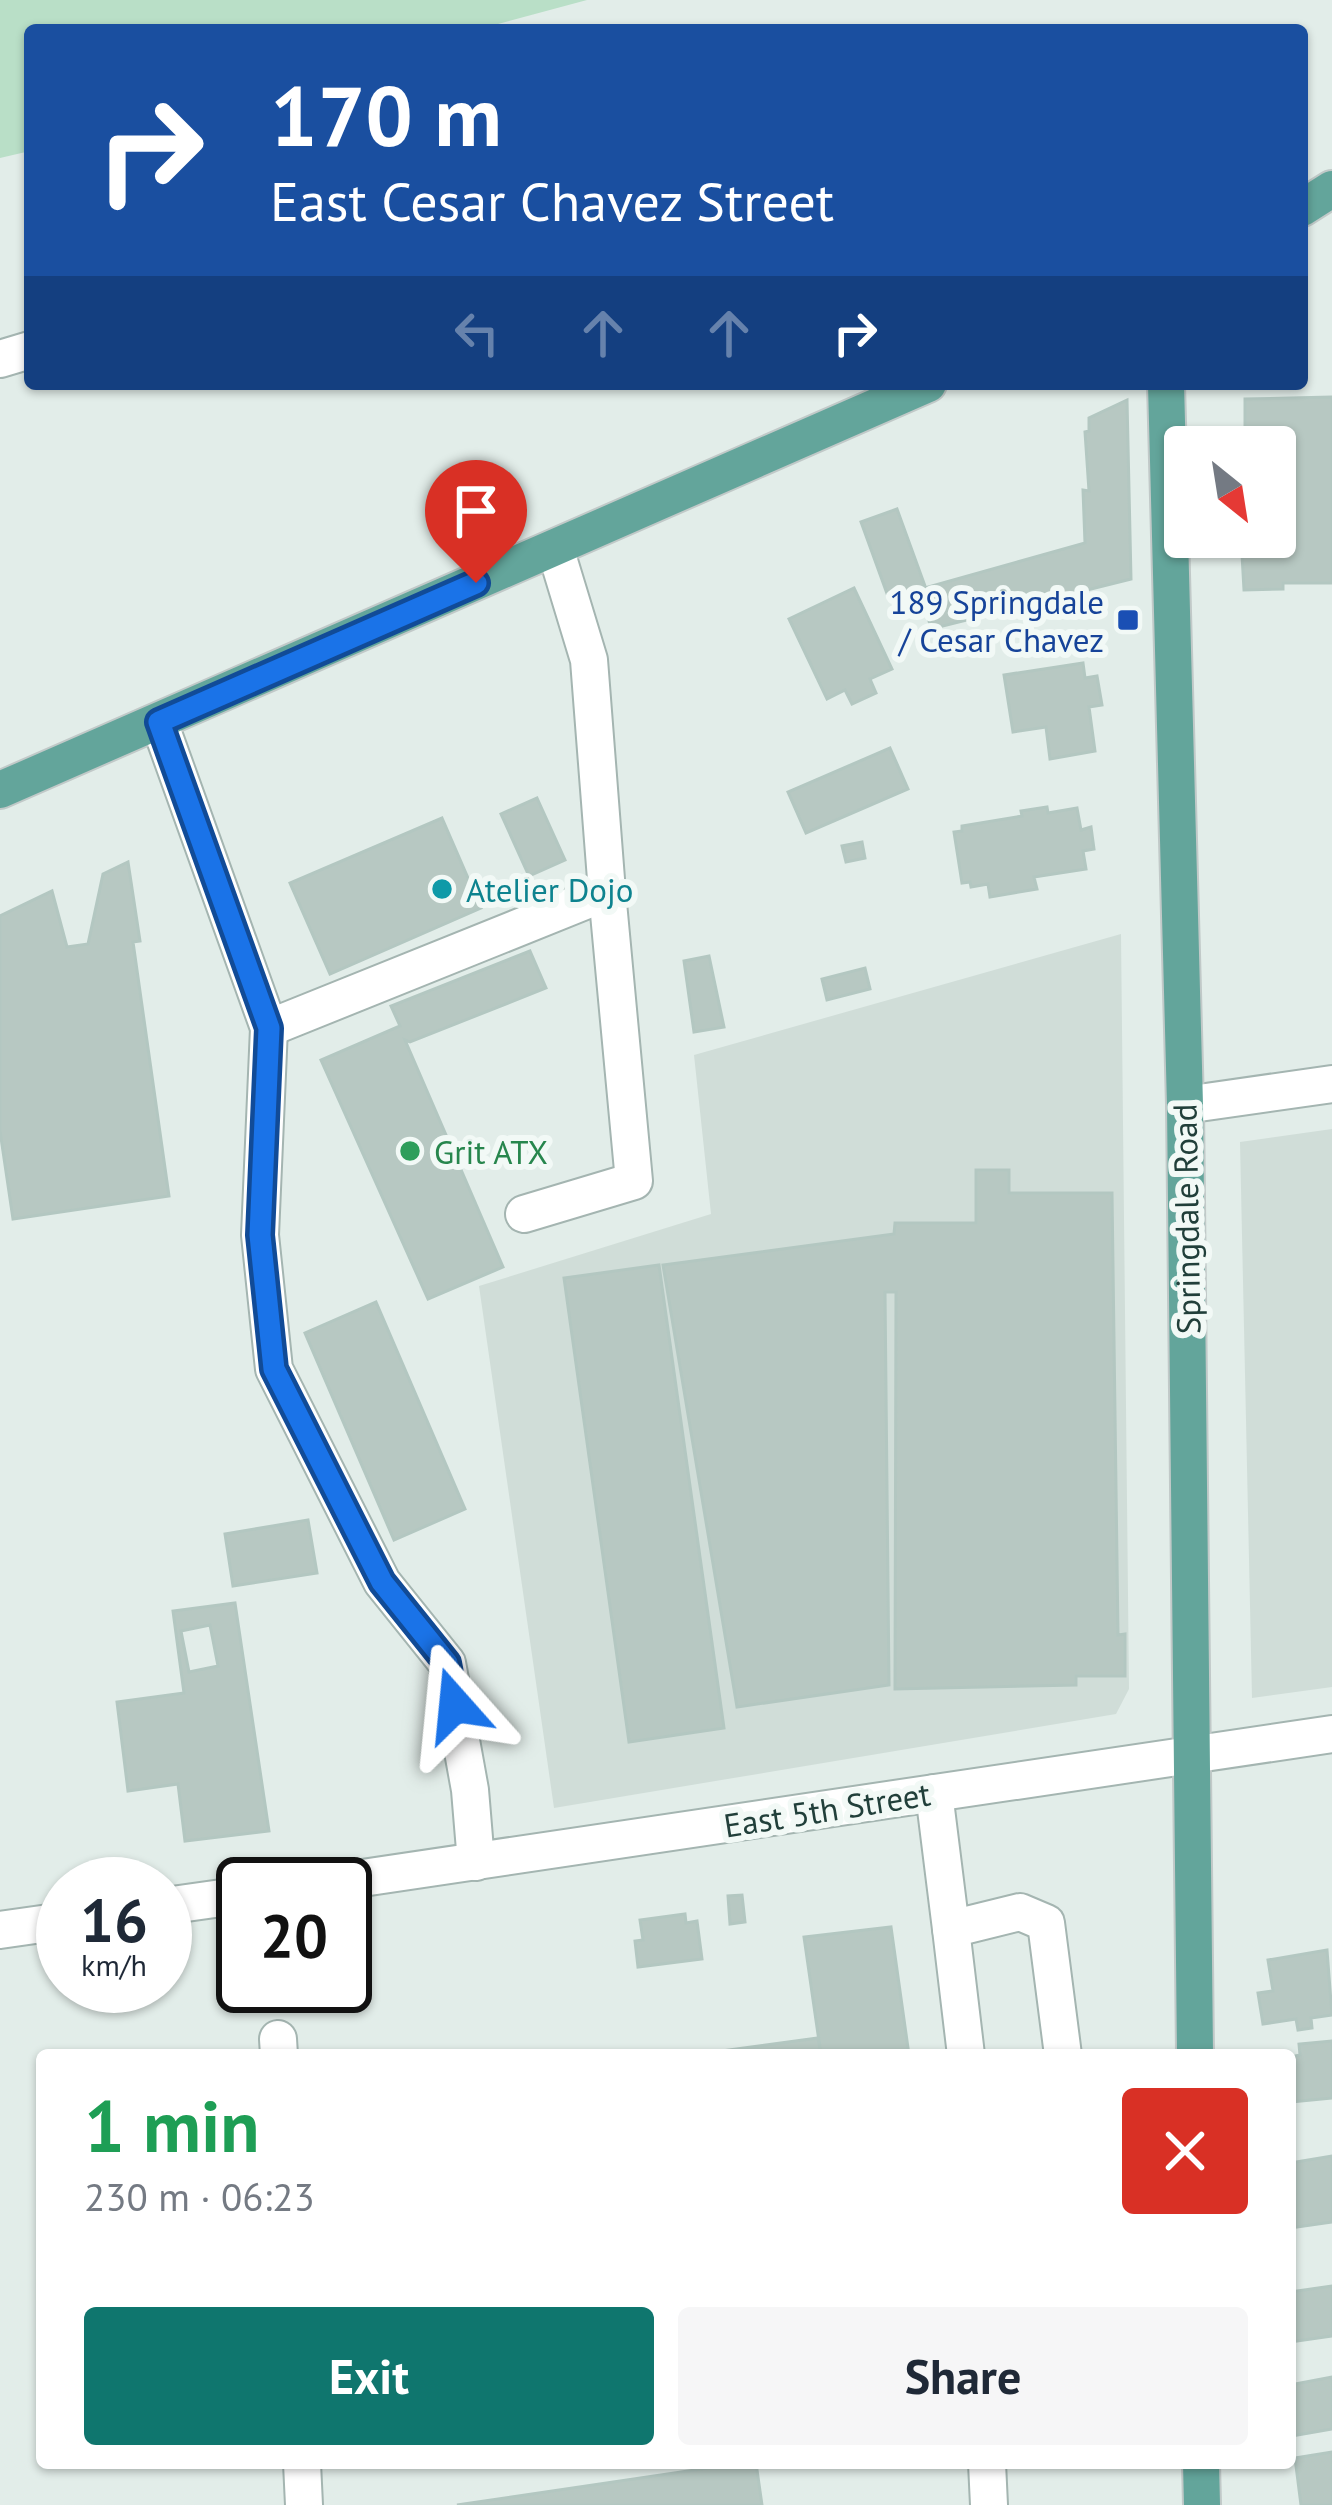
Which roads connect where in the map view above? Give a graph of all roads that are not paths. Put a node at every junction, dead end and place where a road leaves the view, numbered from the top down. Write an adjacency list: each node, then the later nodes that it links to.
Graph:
1 (914, 390): 3 (main road)
2 (1166, 390): 9 (main road, Springdale Road)
3 (555, 548): 4 (main road); 6 (street)
4 (159, 722): 5 (main road); 7 (street)
5 (0, 790)
6 (607, 892): 7 (street); 10 (street)
7 (269, 1028): 14 (street)
8 (1332, 1084): 9 (street)
9 (1185, 1105): 12 (main road, Springdale Road)
10 (524, 1214)
11 (1332, 1734): 12 (street, East 5th Street)
12 (1190, 1754): 13 (street, East 5th Street); 21 (main road, Springdale Road)
13 (934, 1793): 14 (street, East 5th Street); 17 (street)
14 (476, 1862): 15 (street, East 5th Street)
15 (372, 1877)
16 (36, 1925): 18 (street)
17 (951, 1929): 19 (street); 20 (street)
18 (0, 1930)
19 (965, 2049)
20 (1063, 2049)
21 (1195, 2049)
22 (302, 2469): 25 (street)
23 (986, 2469): 26 (street)
24 (1201, 2469): 27 (main road)
25 (304, 2505)
26 (989, 2505)
27 (1202, 2505)

